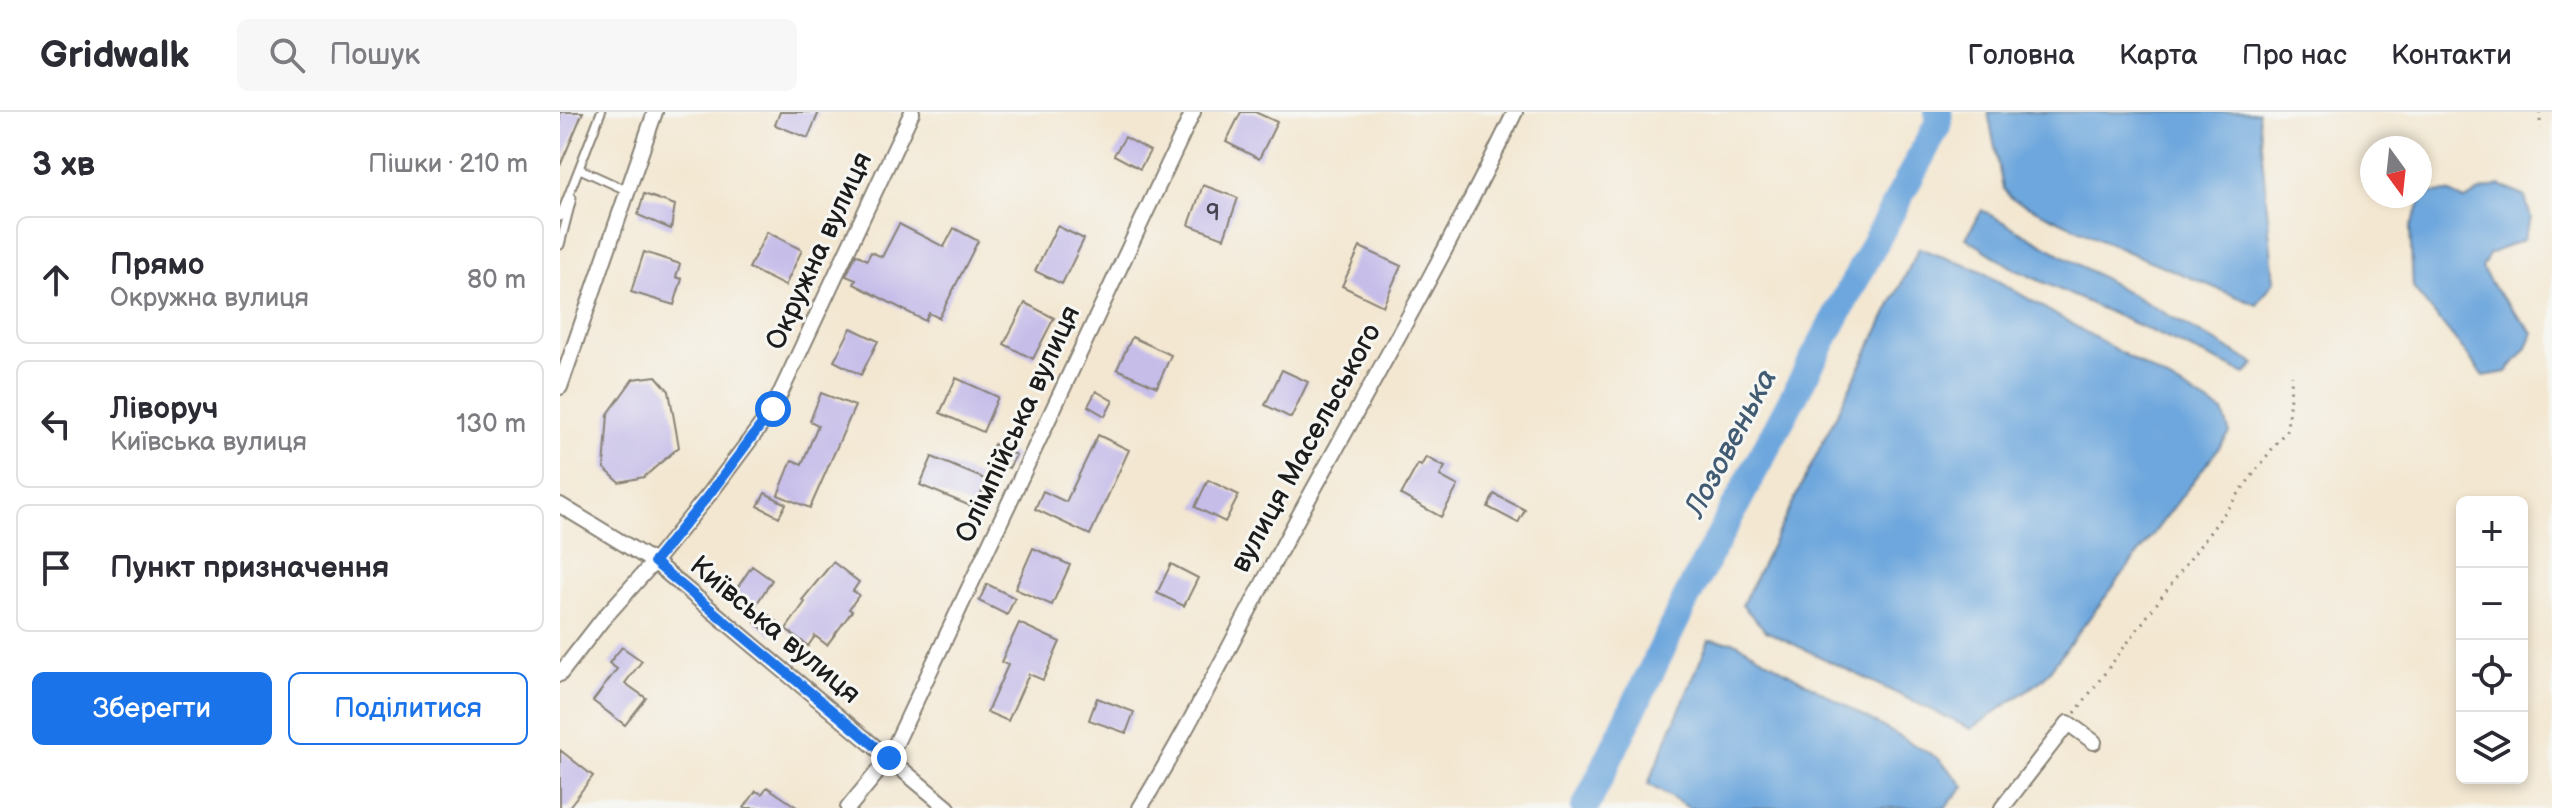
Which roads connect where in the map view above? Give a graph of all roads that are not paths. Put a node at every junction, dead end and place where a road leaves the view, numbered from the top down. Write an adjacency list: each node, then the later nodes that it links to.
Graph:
1 (601, 112): 6 (lane)
2 (655, 112): 7 (street)
3 (912, 112): 12 (street, Окружна вулиця)
4 (1193, 112): 15 (street, Олімпійська вулиця)
5 (1515, 112): 18 (street, вулиця Масельського)
6 (580, 169): 7 (lane); 8 (lane); 9 (lane)
7 (628, 191): 10 (street)
8 (560, 217)
9 (560, 245)
10 (560, 387)
11 (560, 505): 12 (street, Київська вулиця)
12 (654, 562): 13 (street, Окружна вулиця); 15 (street, Київська вулиця)
13 (560, 674)
14 (2094, 742): 19 (street)
15 (889, 758): 16 (street, Олімпійська вулиця); 17 (street, Київська вулиця)
16 (848, 808)
17 (948, 808)
18 (1140, 808)
19 (2002, 808)

